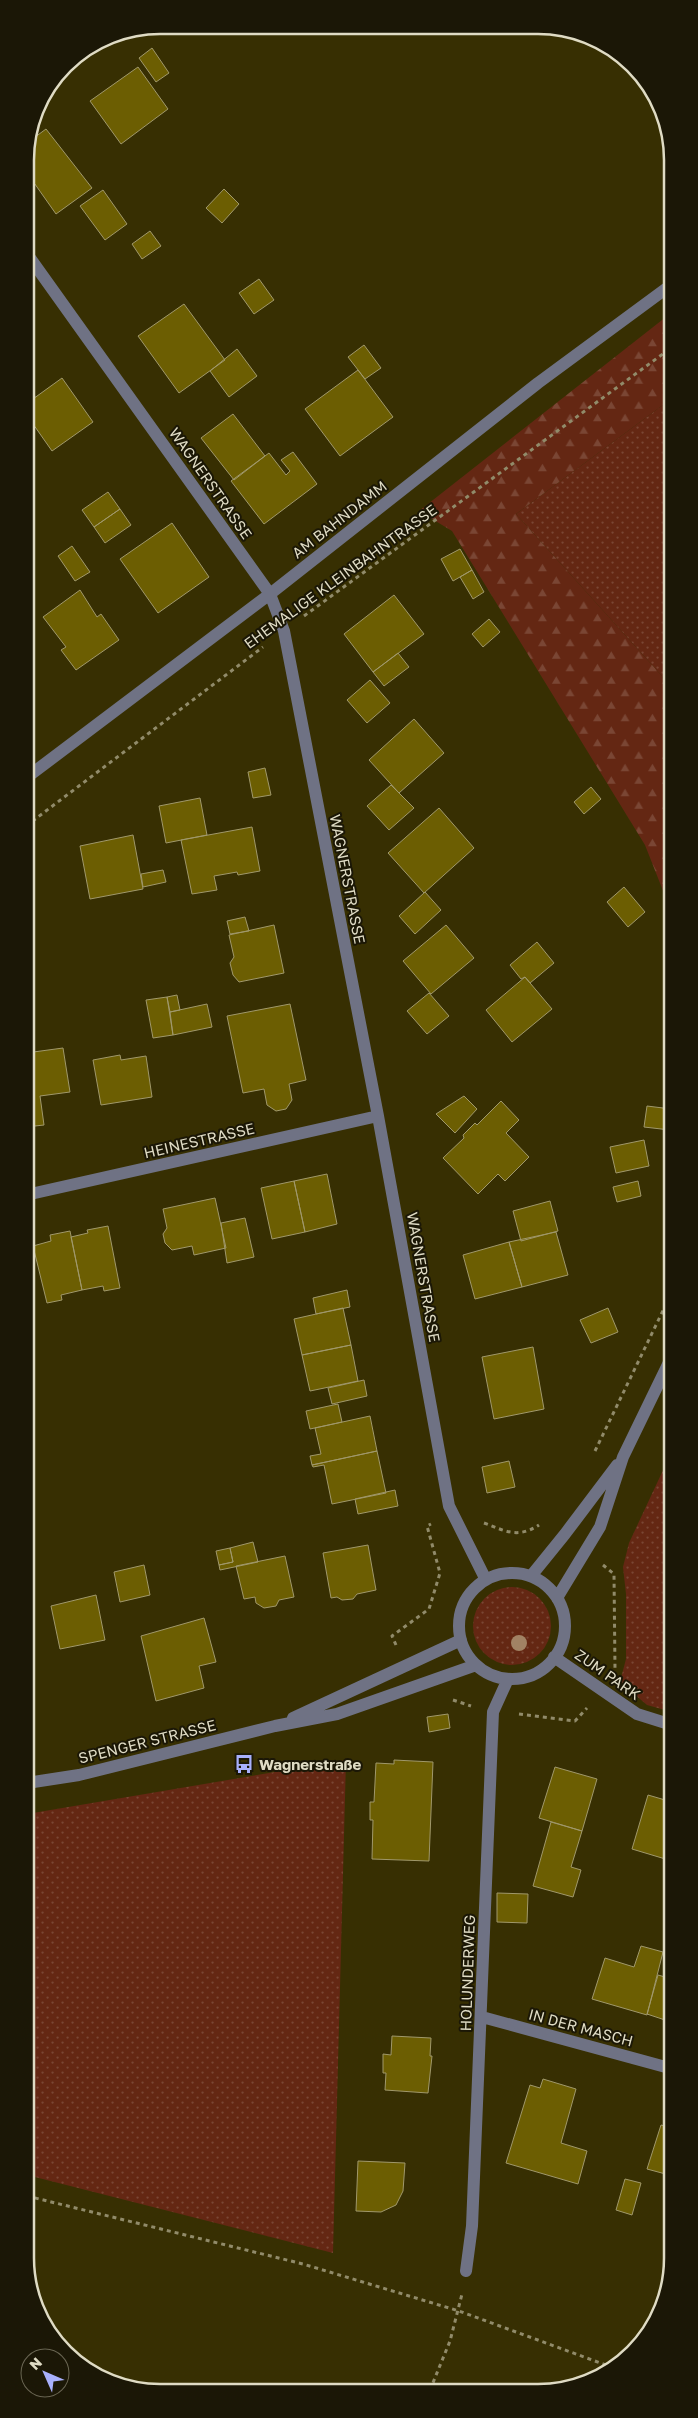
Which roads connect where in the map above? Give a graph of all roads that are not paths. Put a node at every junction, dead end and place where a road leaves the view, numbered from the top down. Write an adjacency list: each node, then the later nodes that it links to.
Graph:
1 (34, 264): 3 (street, WAGNERSTRASSE)
2 (664, 289): 3 (street, AM BAHNDAMM)
3 (270, 594): 4 (street, AM BAHNDAMM); 5 (street, WAGNERSTRASSE)
4 (34, 772)
5 (378, 1116): 6 (street, HEINESTRASSE); 10 (street, WAGNERSTRASSE)
6 (34, 1193)
7 (664, 1372): 8 (street)
8 (623, 1457): 9 (street); 11 (street)
9 (530, 1576): 10 (street); 11 (street)
10 (486, 1580): 12 (street)
11 (557, 1598): 13 (street)
12 (460, 1640): 14 (street); 17 (street, SPENGER STRASSE)
13 (554, 1657): 15 (street); 16 (street, ZUM PARK)
14 (476, 1665): 15 (street); 17 (street, SPENGER STRASSE)
15 (508, 1679): 19 (street, HOLUNDERWEG)
16 (664, 1722)
17 (275, 1726): 18 (street, SPENGER STRASSE)
18 (34, 1782)
19 (482, 2017): 20 (street, IN DER MASCH); 21 (street, HOLUNDERWEG)
20 (664, 2067)
21 (466, 2271)

